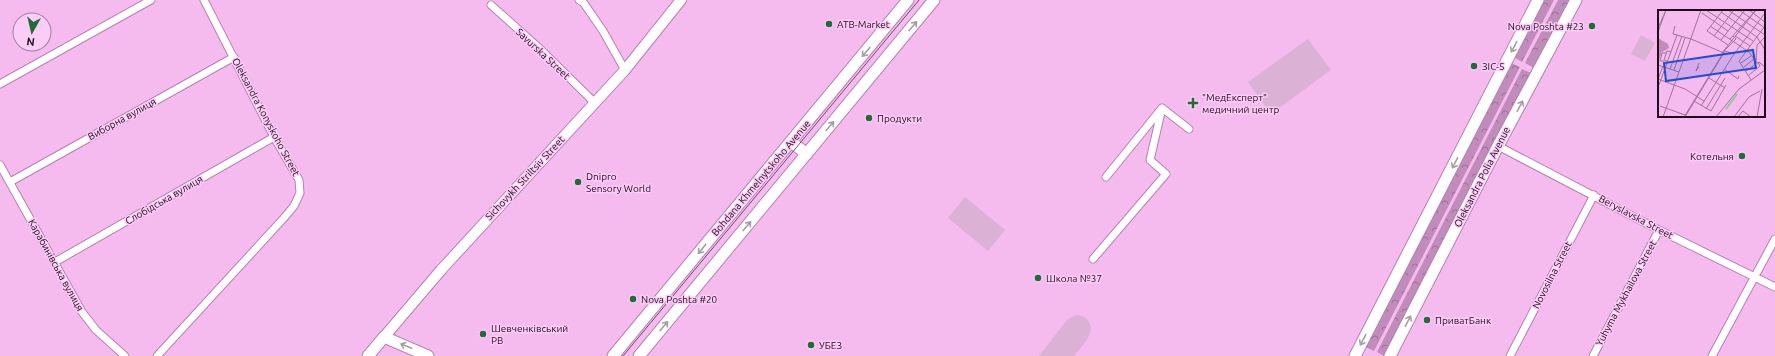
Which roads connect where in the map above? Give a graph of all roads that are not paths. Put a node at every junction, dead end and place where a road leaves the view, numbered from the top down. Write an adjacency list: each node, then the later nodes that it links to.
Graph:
1 (151, 0): 12 (street)
2 (204, 0): 10 (street, Oleksandra Konyskoho Street)
3 (579, 0): 11 (street)
4 (681, 0): 11 (street, Sichovykh Striltsiv Street)
5 (908, 0): 17 (main road, Bohdana Khmelnytskoho Avenue, one-way to 17)
6 (934, 0): 19 (main road, Bohdana Khmelnytskoho Avenue, one-way to 6)
7 (1538, 0): 37 (main road, one-way to 37)
8 (1576, 0): 18 (main road, Oleksandra Polia Avenue, one-way to 8)
9 (491, 5): 13 (street, Savurska Street)
10 (234, 57): 16 (street, Oleksandra Konyskoho Street); 22 (street, Виборна вулиця)
11 (625, 70): 13 (street, Sichovykh Striltsiv Street)
12 (1, 82)
13 (594, 103): 30 (street, Sichovykh Striltsiv Street)
14 (1162, 108): 15 (street); 21 (street); 26 (street)
15 (1189, 129)
16 (274, 137): 27 (street, Слобідська вулиця); 32 (street, Oleksandra Konyskoho Street)
17 (791, 142): 19 (main road); 35 (main road, Bohdana Khmelnytskoho Avenue, one-way to 35)
18 (1498, 146): 23 (street, Beryslavska Street); 38 (main road, Oleksandra Polia Avenue, one-way to 18)
19 (807, 154): 36 (main road, Bohdana Khmelnytskoho Avenue, one-way to 19)
20 (0, 165): 22 (street, Карабинівська вулиця)
21 (1106, 177)
22 (10, 182): 27 (street, Карабинівська вулиця)
23 (1594, 195): 24 (street, Beryslavska Street); 39 (street, Novosilna Street)
24 (1659, 230): 28 (street, Beryslavska Street); 40 (street, Yuhyma Mykhailova Street)
25 (1775, 239): 28 (street)
26 (1092, 259)
27 (55, 262): 31 (street, Карабинівська вулиця)
28 (1754, 277): 29 (street, Beryslavska Street); 41 (street)
29 (1775, 287)
30 (384, 337): 33 (main road, Sichovykh Striltsiv Street); 34 (main road, one-way to 30)
31 (125, 356)
32 (158, 356)
33 (368, 356)
34 (428, 356)
35 (613, 356)
36 (639, 356)
37 (1355, 356)
38 (1390, 356)
39 (1510, 356)
40 (1593, 356)
41 (1712, 356)

